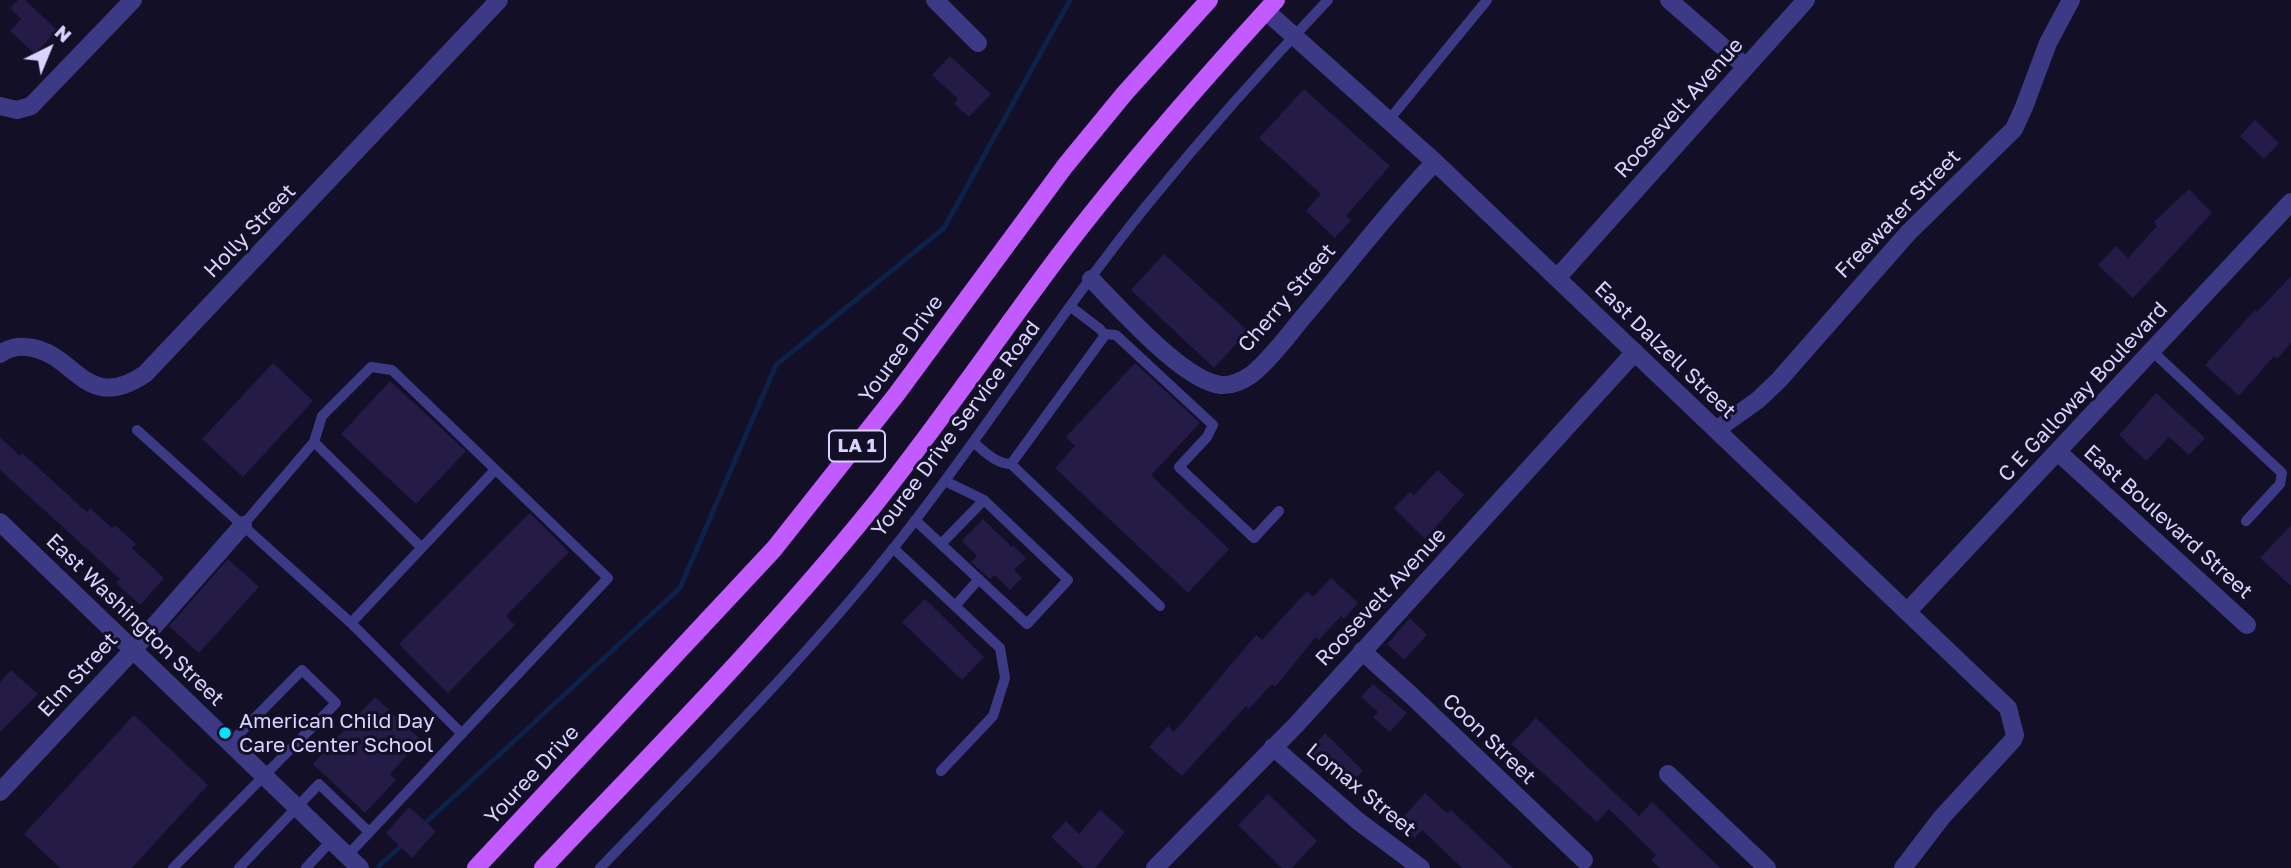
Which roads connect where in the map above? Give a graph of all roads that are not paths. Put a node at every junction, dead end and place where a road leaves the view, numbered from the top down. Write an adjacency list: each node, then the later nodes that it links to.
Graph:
1 (133, 0): 14 (street)
2 (499, 0): 24 (street, Holly Street)
3 (935, 0): 12 (street)
4 (1209, 0): 65 (main road, Youree Drive / LA 1)
5 (1328, 0): 11 (lane, Youree Drive Service Road)
6 (1487, 0): 15 (lane)
7 (1669, 0): 13 (street)
8 (1806, 0): 13 (street, Roosevelt Avenue)
9 (2071, 0): 26 (street, Freewater Street)
10 (1266, 4): 11 (street, East Dalzell Street); 66 (main road, LA 1)
11 (1293, 37): 15 (street, East Dalzell Street); 19 (lane, Youree Drive Service Road)
12 (978, 43)
13 (1746, 66): 18 (street, Roosevelt Avenue)
14 (0, 106)
15 (1388, 121): 16 (street, East Dalzell Street)
16 (1434, 162): 18 (street, East Dalzell Street); 19 (street, Cherry Street)
17 (2291, 202): 22 (street, C E Galloway Boulevard)
18 (1557, 278): 23 (street, East Dalzell Street)
19 (1091, 279): 20 (lane, Youree Drive Service Road)
20 (1071, 307): 21 (lane); 28 (lane, Youree Drive Service Road)
21 (1104, 334): 30 (lane); 34 (lane)
22 (2152, 351): 29 (street, C E Galloway Boulevard); 36 (lane)
23 (1635, 352): 26 (street, East Dalzell Street); 49 (street, Roosevelt Avenue)
24 (0, 354)
25 (137, 430): 38 (lane)
26 (1716, 430): 45 (street, East Dalzell Street)
27 (314, 442): 31 (lane); 38 (lane); 40 (lane)
28 (973, 442): 30 (lane); 32 (lane, Youree Drive Service Road)
29 (2058, 453): 45 (street, C E Galloway Boulevard); 47 (street, East Boulevard Street)
30 (1011, 464): 44 (lane)
31 (494, 471): 40 (lane); 50 (lane)
32 (945, 481): 33 (lane); 35 (lane, Youree Drive Service Road)
33 (984, 500): 39 (lane); 42 (lane)
34 (1279, 511)
35 (915, 520): 39 (lane); 41 (lane, Youree Drive Service Road)
36 (2246, 521)
37 (0, 522): 48 (street, East Washington Street)
38 (243, 525): 46 (lane); 48 (street, Elm Street)
39 (941, 544): 42 (lane)
40 (421, 547): 46 (lane)
41 (893, 548): 43 (lane); 67 (lane, Youree Drive Service Road)
42 (979, 579): 43 (lane)
43 (955, 606): 53 (lane)
44 (1160, 606)
45 (1907, 612): 71 (street, East Dalzell Street)
46 (351, 623): 50 (lane)
47 (2247, 625)
48 (133, 650): 51 (street, East Washington Street); 56 (street, Elm Street)
49 (1362, 652): 52 (street, Roosevelt Avenue); 60 (street, Coon Street)
50 (462, 734): 58 (lane)
51 (230, 743): 55 (street, East Washington Street); 55 (lane)
52 (1273, 747): 68 (street, Roosevelt Avenue); 69 (street, Lomax Street)
53 (941, 771)
54 (1668, 774): 70 (street)
55 (265, 776): 57 (street, East Washington Street); 62 (lane)
56 (0, 792)
57 (296, 807): 58 (lane); 59 (street, East Washington Street); 63 (lane)
58 (369, 832): 61 (lane)
59 (331, 841): 61 (street, East Washington Street); 64 (lane)
60 (1584, 860)
61 (353, 862)
62 (173, 868)
63 (239, 868)
64 (306, 868)
65 (476, 868)
66 (544, 868)
67 (600, 868)
68 (1155, 868)
69 (1421, 868)
70 (1767, 868)
71 (1903, 868)

